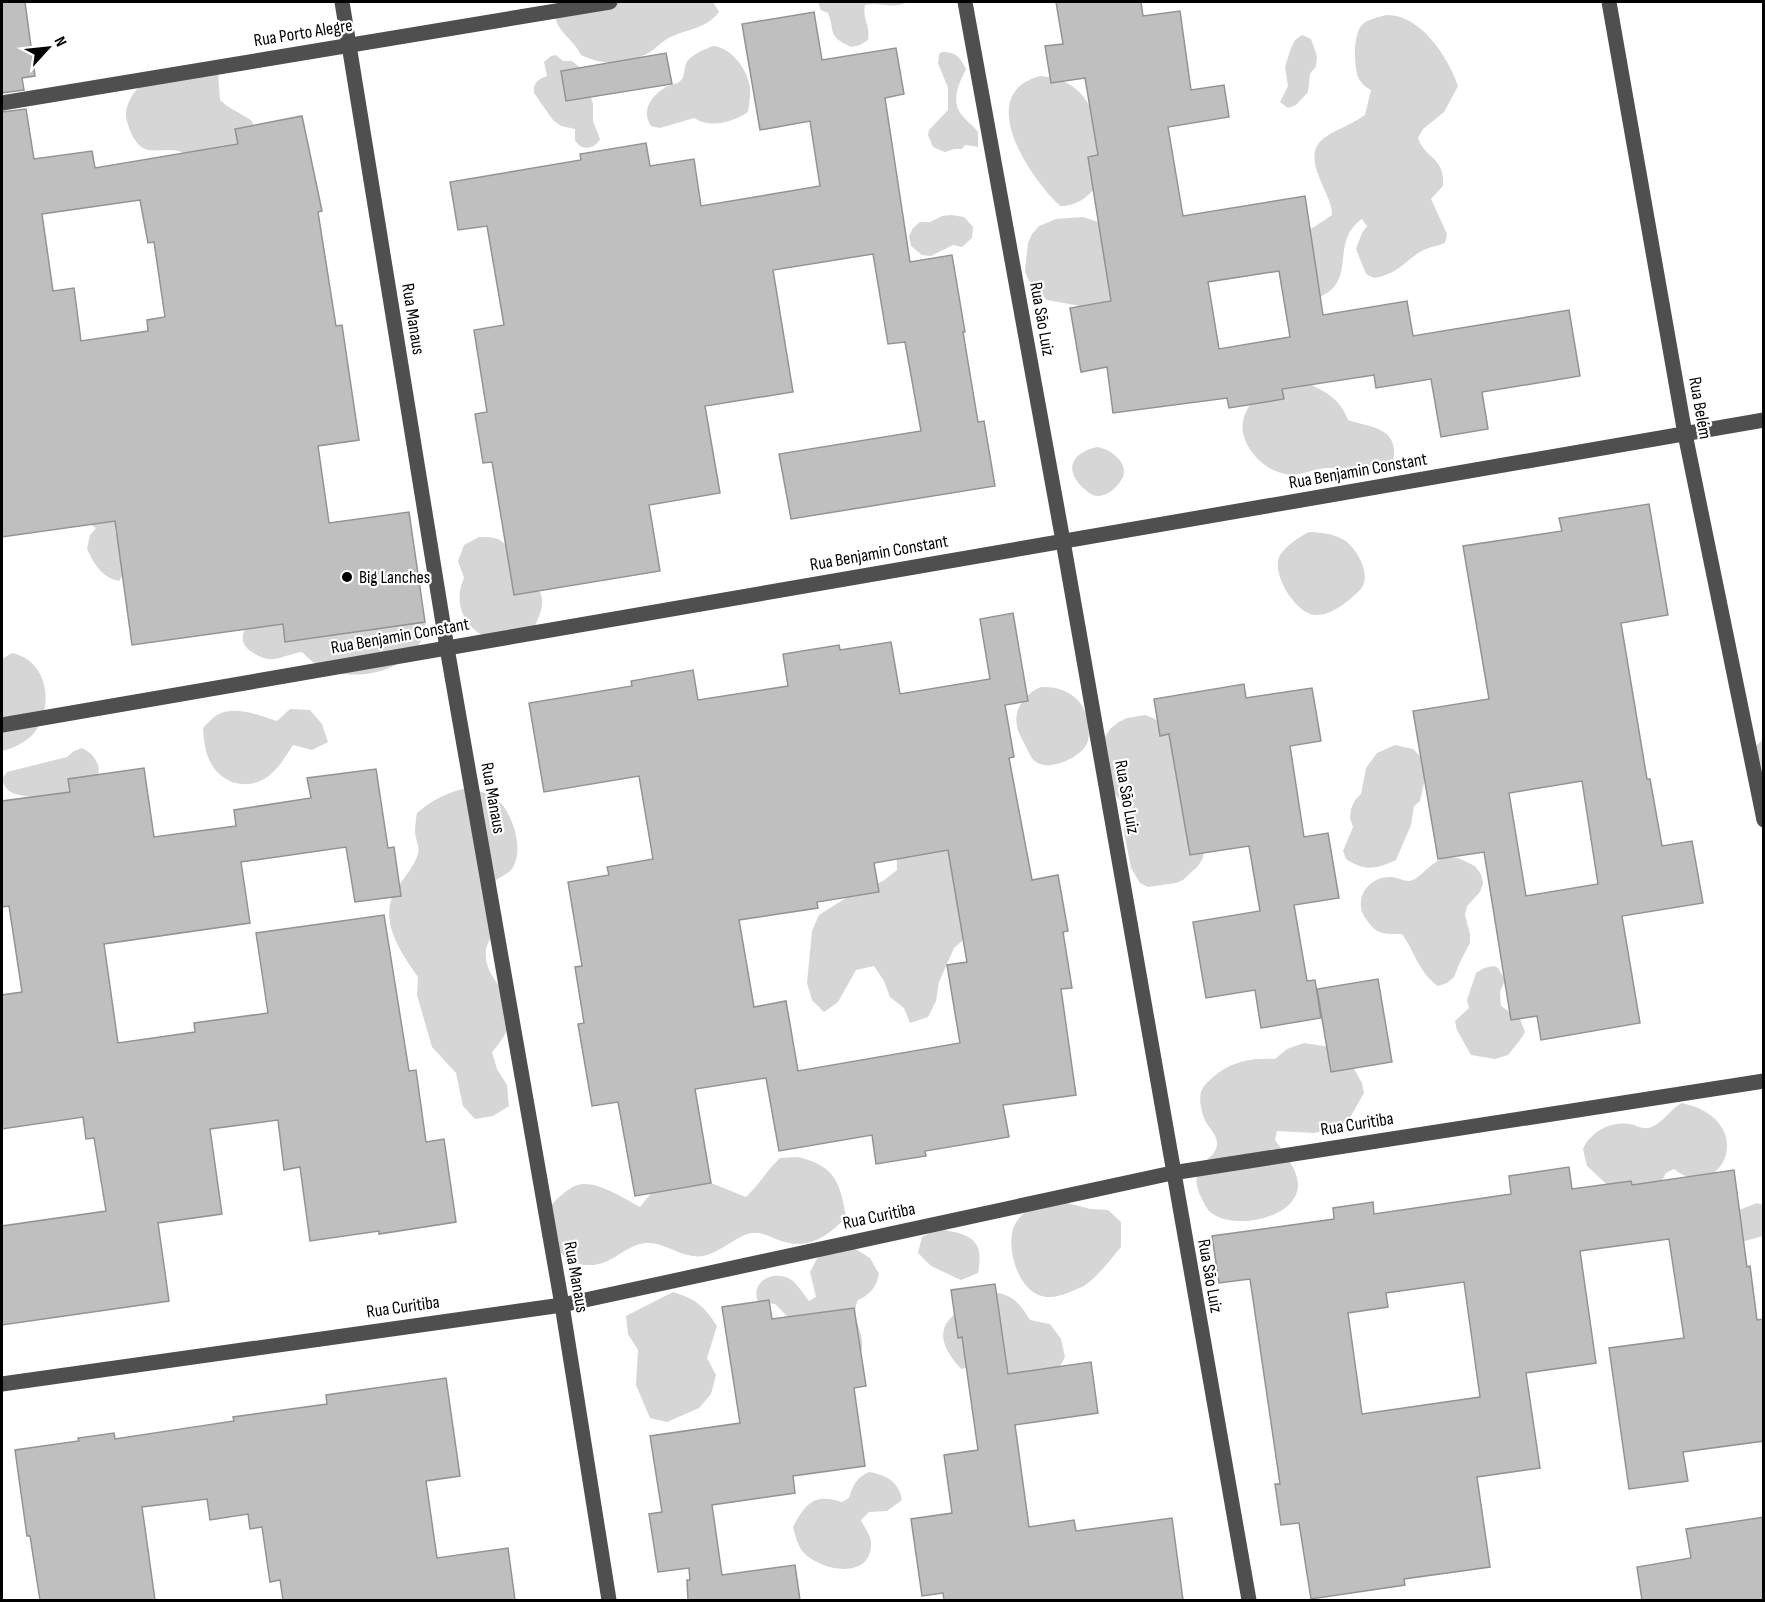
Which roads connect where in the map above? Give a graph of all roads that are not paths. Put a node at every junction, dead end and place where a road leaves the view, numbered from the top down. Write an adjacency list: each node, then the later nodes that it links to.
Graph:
1 (342, 2): 5 (street, Rua Manaus)
2 (610, 2): 5 (street, Rua Porto Alegre)
3 (964, 2): 9 (street, Rua São Luiz)
4 (1609, 2): 8 (street, Rua Belém)
5 (349, 45): 6 (street, Rua Porto Alegre); 10 (street, Rua Manaus)
6 (2, 103)
7 (1764, 420): 8 (street, Rua Benjamin Constant)
8 (1684, 434): 9 (street, Rua Benjamin Constant); 12 (street, Rua Belém)
9 (1063, 541): 10 (street, Rua Benjamin Constant); 14 (street, Rua São Luiz)
10 (447, 648): 11 (street, Rua Benjamin Constant); 15 (street, Rua Manaus)
11 (2, 725)
12 (1764, 820)
13 (1764, 1081): 14 (street, Rua Curitiba)
14 (1172, 1173): 15 (street, Rua Curitiba); 18 (street, Rua São Luiz)
15 (562, 1305): 16 (street, Rua Curitiba); 17 (street, Rua Manaus)
16 (2, 1384)
17 (609, 1600)
18 (1249, 1600)

